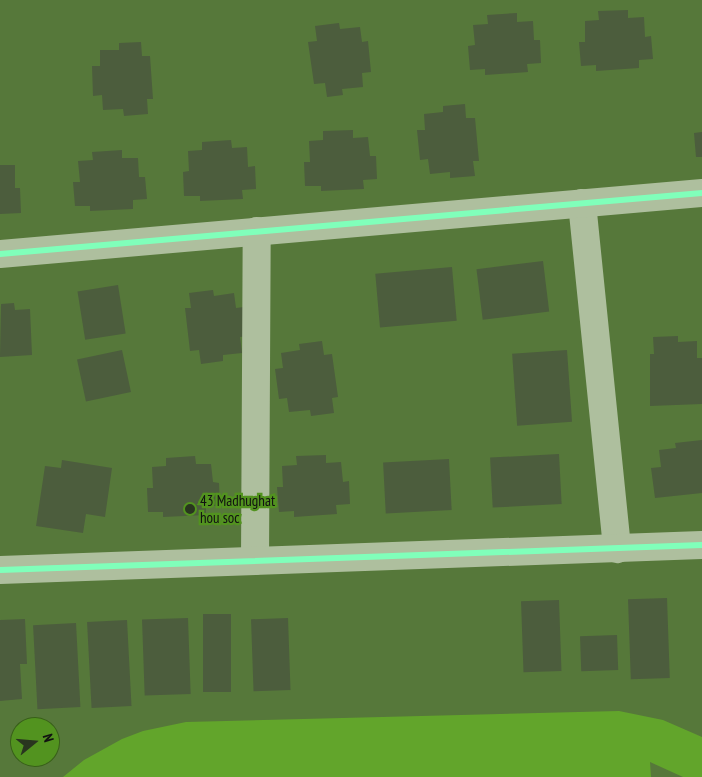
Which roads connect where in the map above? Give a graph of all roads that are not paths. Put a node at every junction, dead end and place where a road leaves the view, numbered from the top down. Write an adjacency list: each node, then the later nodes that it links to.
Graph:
1 (702, 193): 2 (street)
2 (582, 203): 3 (street); 6 (street)
3 (257, 232): 4 (street); 7 (street)
4 (0, 254)
5 (702, 545): 6 (street)
6 (617, 548): 7 (street)
7 (255, 561): 8 (street)
8 (0, 570)

